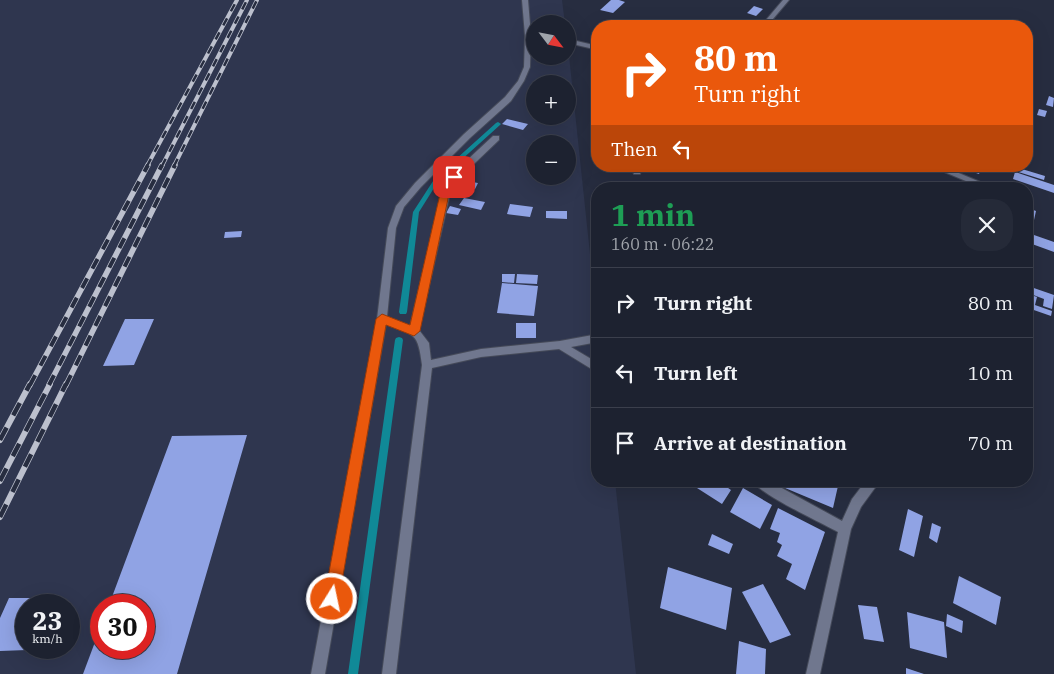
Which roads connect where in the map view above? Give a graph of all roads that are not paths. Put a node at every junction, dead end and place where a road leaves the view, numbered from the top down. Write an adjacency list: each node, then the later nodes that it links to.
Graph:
1 (525, 0): 3 (street)
2 (786, 0): 4 (street)
3 (528, 15)
4 (769, 20)
5 (576, 43): 6 (street)
6 (591, 46)
7 (527, 65): 11 (street)
8 (496, 138): 12 (street)
9 (949, 172): 10 (street)
10 (975, 182)
11 (382, 319): 12 (street); 20 (street)
12 (414, 331): 15 (street)
13 (591, 339): 14 (street)
14 (560, 345): 15 (street); 16 (street)
15 (427, 365): 21 (street)
16 (591, 365)
17 (768, 487): 19 (street)
18 (868, 487): 19 (street)
19 (845, 528): 22 (street)
20 (318, 674)
21 (389, 674)
22 (813, 674)

